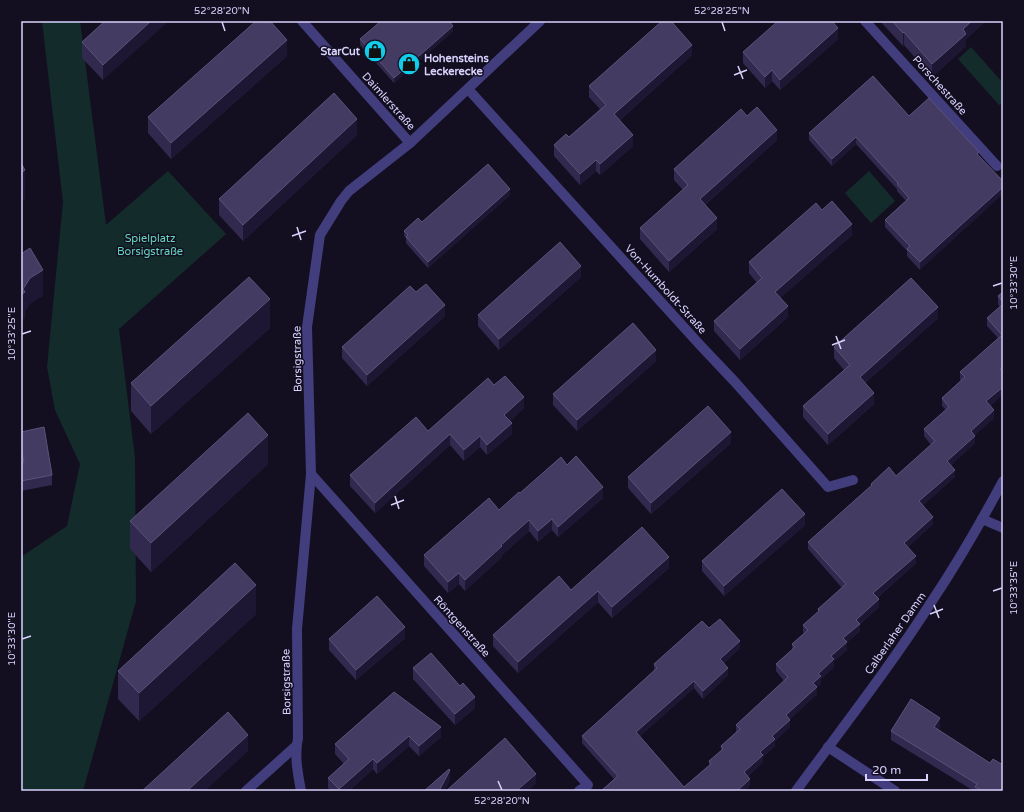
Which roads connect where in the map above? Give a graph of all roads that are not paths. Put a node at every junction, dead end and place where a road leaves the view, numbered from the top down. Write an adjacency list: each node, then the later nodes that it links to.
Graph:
1 (302, 21): 5 (street, Daimlerstraße)
2 (540, 21): 4 (street, Borsigstraße)
3 (865, 21): 6 (street, Porschestraße)
4 (468, 89): 5 (street, Borsigstraße); 8 (street, Von-Humboldt-Straße)
5 (410, 143): 7 (street, Borsigstraße)
6 (997, 166)
7 (311, 474): 12 (street, Borsigstraße); 16 (street, Röntgenstraße)
8 (853, 480)
9 (1003, 481): 10 (street, Calberlaher Damm)
10 (982, 519): 11 (street); 13 (street, Calberlaher Damm)
11 (1003, 528)
12 (296, 746): 14 (street); 15 (street, Borsigstraße)
13 (828, 747): 17 (street, Calberlaher Damm); 18 (street)
14 (246, 791)
15 (301, 791)
16 (580, 791)
17 (796, 791)
18 (895, 791)

